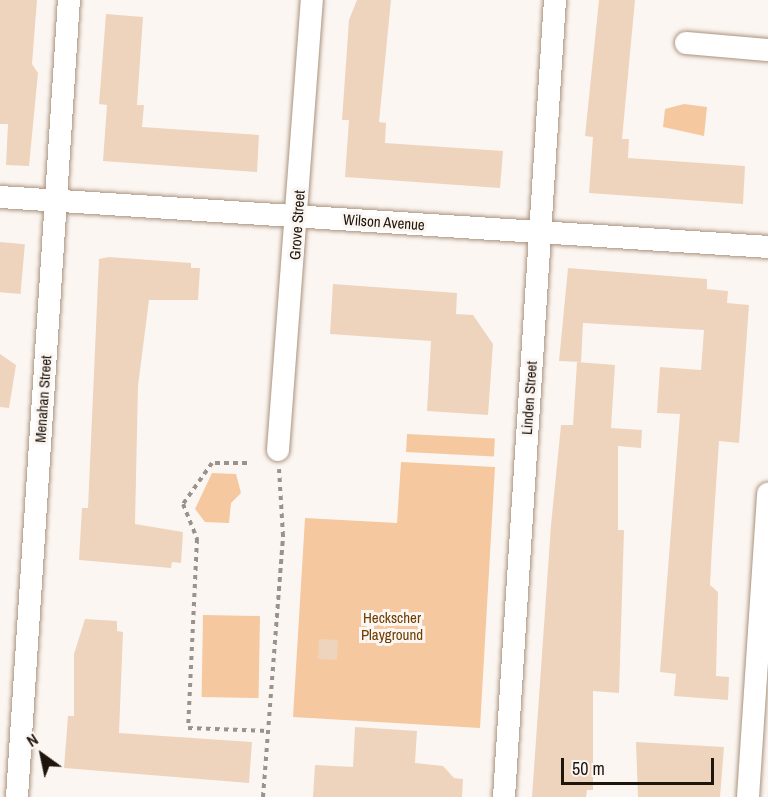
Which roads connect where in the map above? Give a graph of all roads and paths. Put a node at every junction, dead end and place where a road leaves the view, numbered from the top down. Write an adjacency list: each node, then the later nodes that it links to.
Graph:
1 (69, 0): 7 (street, Menahan Street)
2 (312, 0): 8 (street, Grove Street)
3 (555, 0): 9 (street, Linden Street)
4 (686, 43): 5 (street)
5 (768, 50)
6 (0, 197): 7 (street, Wilson Avenue)
7 (57, 200): 8 (street, Wilson Avenue); 15 (street, Menahan Street)
8 (297, 216): 9 (street, Wilson Avenue); 11 (street, Grove Street)
9 (539, 232): 10 (street, Wilson Avenue); 17 (street, Linden Street)
10 (768, 247)
11 (278, 450): 14 (path)
12 (247, 463): 14 (path)
13 (768, 494): 18 (street)
14 (269, 731): 16 (path)
15 (17, 797)
16 (263, 797)
17 (504, 797)
18 (748, 797)

